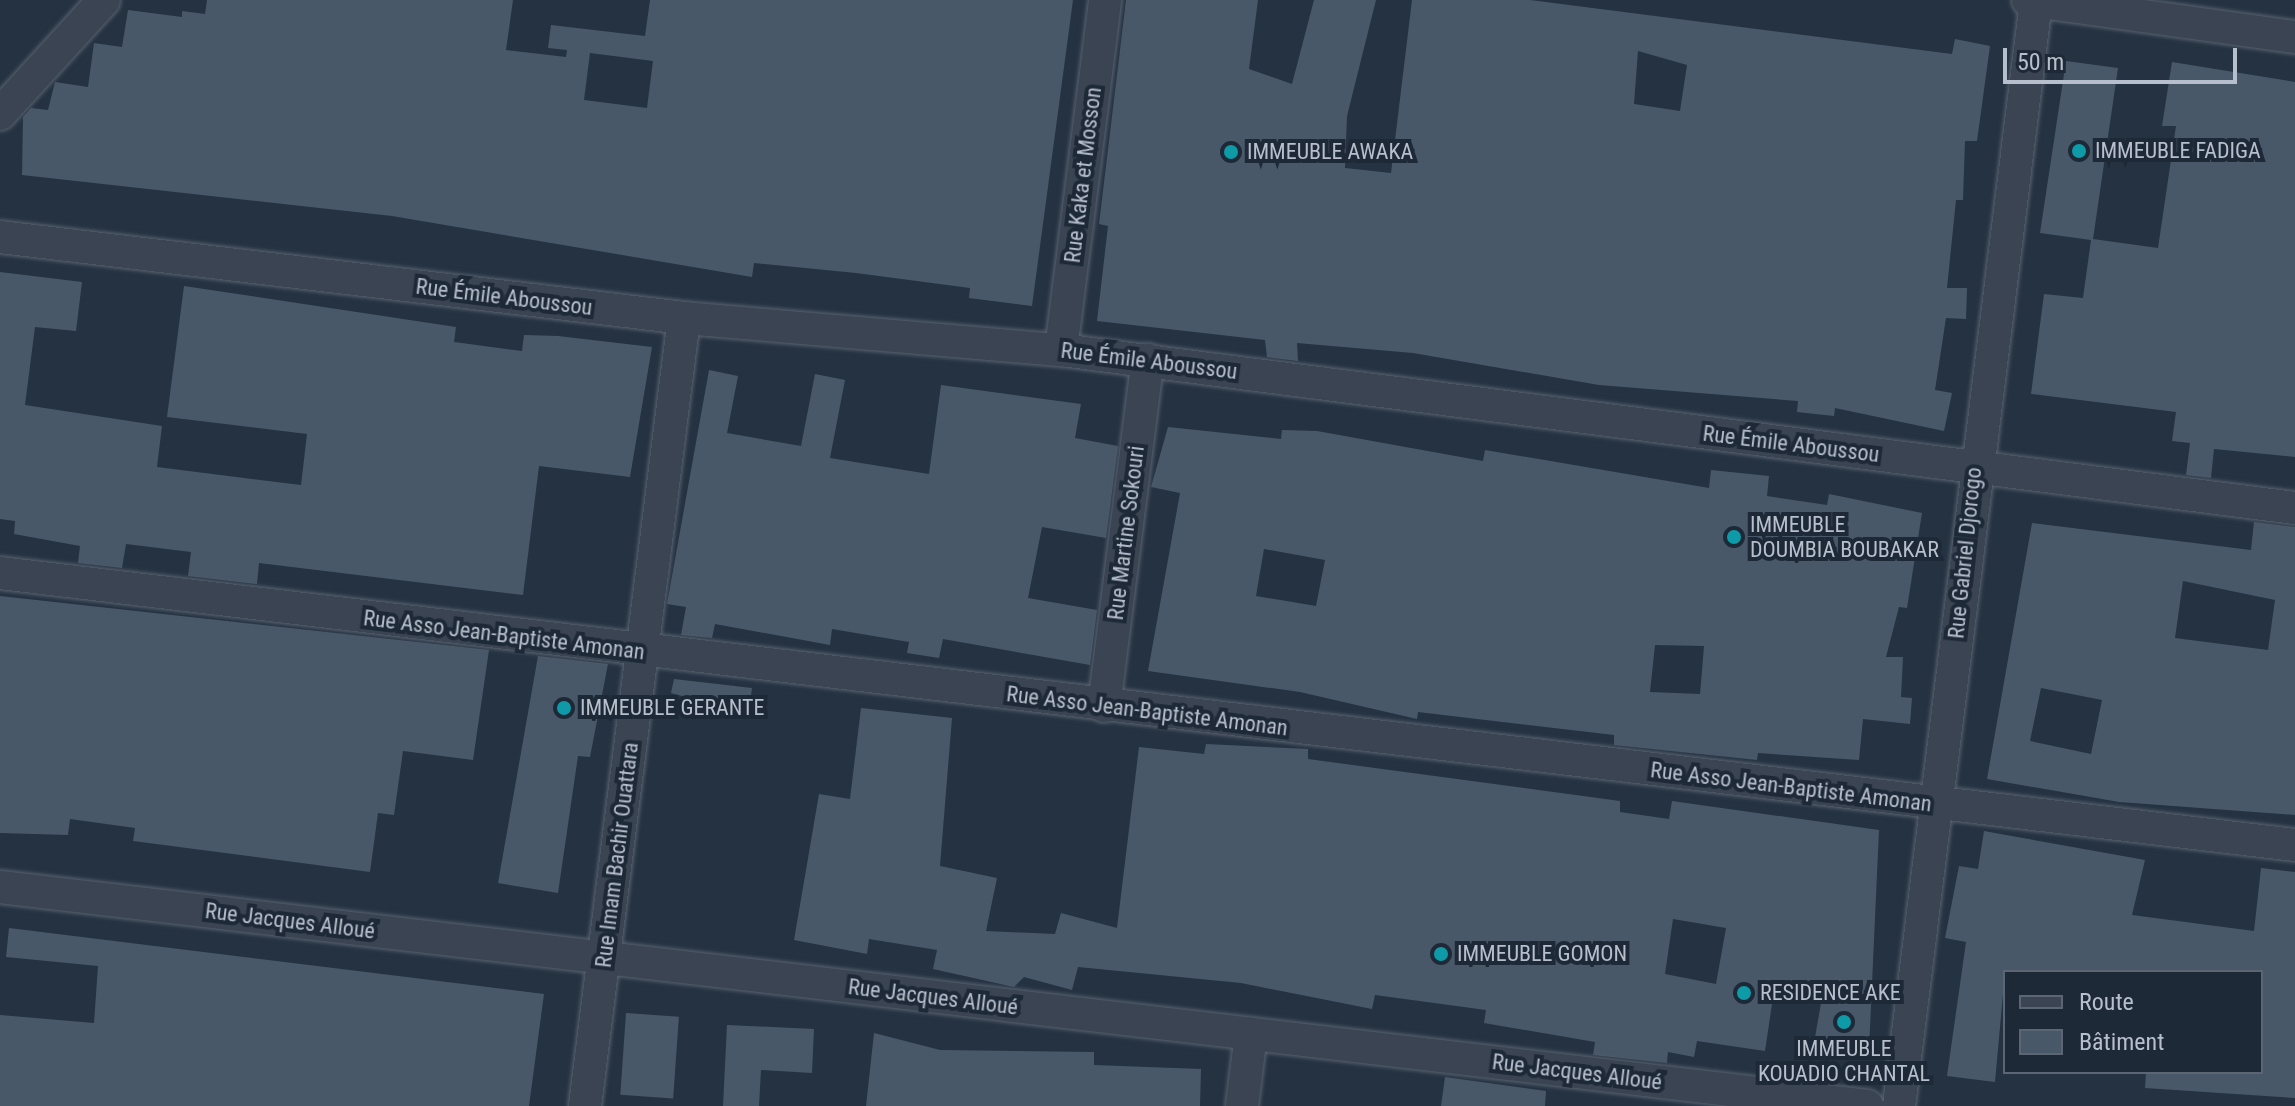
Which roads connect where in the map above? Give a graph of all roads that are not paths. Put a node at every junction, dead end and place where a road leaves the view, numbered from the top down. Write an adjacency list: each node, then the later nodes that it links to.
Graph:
1 (104, 0): 6 (street)
2 (1105, 0): 9 (street, Rue Kaka et Mosson)
3 (2028, 0): 4 (street)
4 (2036, 1): 5 (street); 11 (street, Rue Gabriel Djorogo)
5 (2295, 37)
6 (0, 114)
7 (0, 237): 8 (street, Rue Émile Aboussou)
8 (684, 318): 9 (street, Rue Émile Aboussou); 14 (street, Rue Imam Bachir Ouattara)
9 (1061, 350): 10 (street, Rue Émile Aboussou)
10 (1148, 360): 11 (street, Rue Émile Aboussou); 15 (street, Rue Martine Sokouri)
11 (1974, 468): 12 (street, Rue Émile Aboussou); 16 (street, Rue Gabriel Djorogo)
12 (2295, 508)
13 (0, 573): 14 (street, Rue Asso Jean-Baptiste Amonan)
14 (644, 652): 15 (street, Rue Asso Jean-Baptiste Amonan); 19 (street, Rue Imam Bachir Ouattara)
15 (1104, 706): 16 (street, Rue Asso Jean-Baptiste Amonan)
16 (1937, 804): 17 (street, Rue Asso Jean-Baptiste Amonan); 24 (street, Rue Gabriel Djorogo)
17 (2295, 845)
18 (0, 887): 19 (street, Rue Jacques Alloué)
19 (604, 958): 20 (street, Rue Jacques Alloué); 21 (street, Rue Imam Bachir Ouattara)
20 (1251, 1034): 22 (street); 23 (street, Rue Jacques Alloué)
21 (585, 1106)
22 (1242, 1106)
23 (1867, 1106)
24 (1899, 1106)

